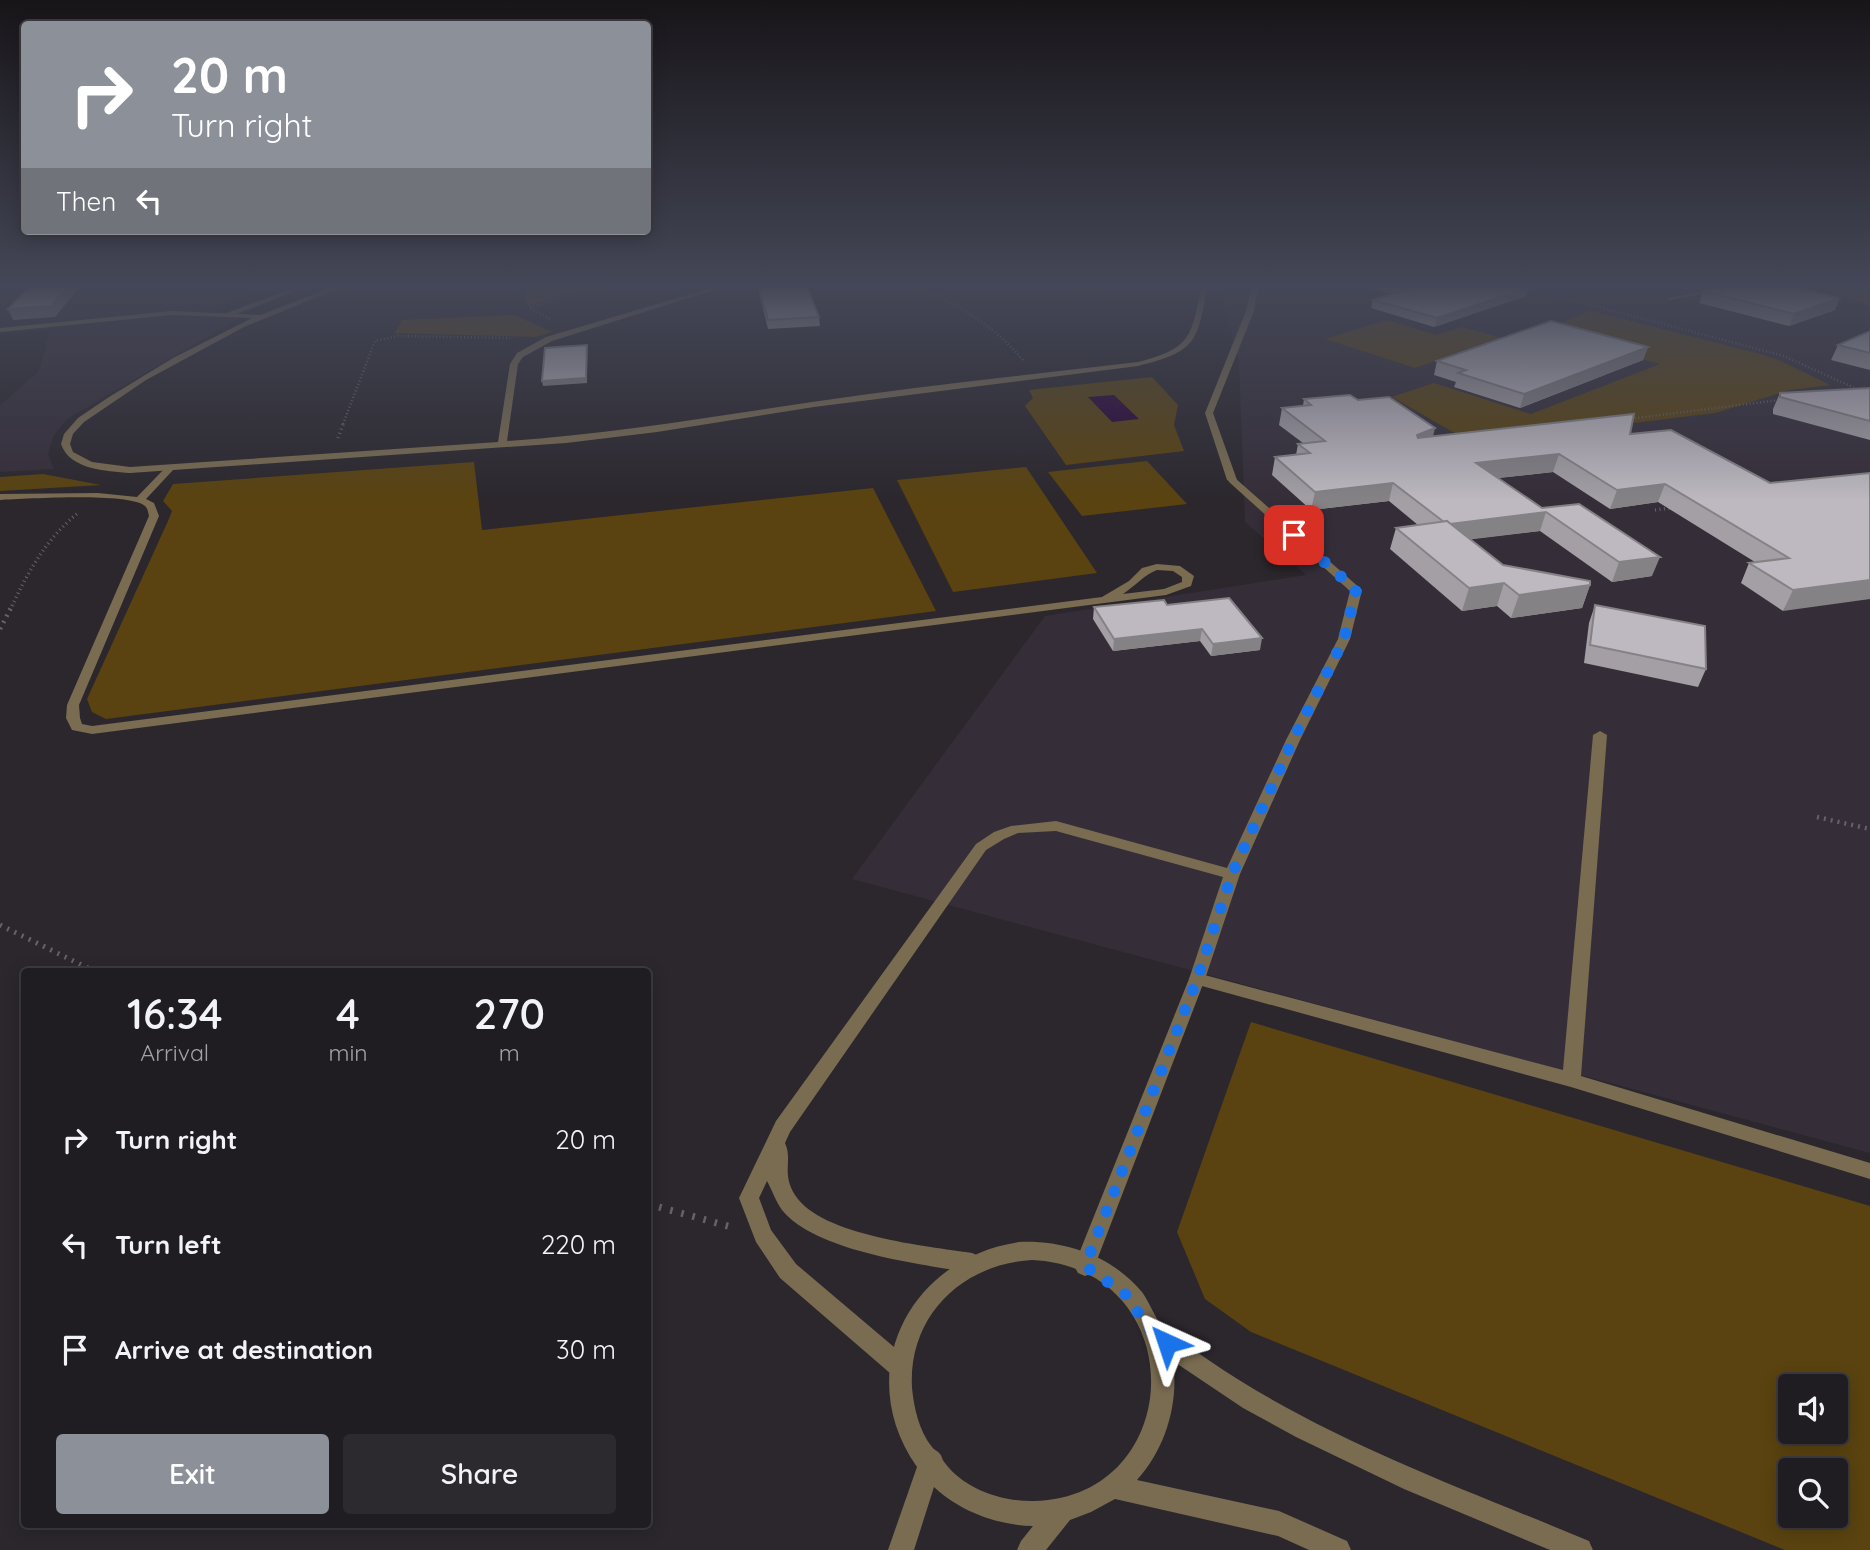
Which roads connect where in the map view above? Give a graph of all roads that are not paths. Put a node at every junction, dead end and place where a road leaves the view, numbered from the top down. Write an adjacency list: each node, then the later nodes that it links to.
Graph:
1 (183, 356): 6 (street)
2 (519, 356): 5 (street)
3 (1164, 356): 5 (street)
4 (1232, 356): 11 (street)
5 (502, 446): 6 (street)
6 (169, 469): 8 (street)
7 (0, 497): 8 (street)
8 (139, 501): 9 (street)
9 (1105, 600): 9 (street)
10 (1600, 735): 13 (street)
11 (1232, 874): 12 (street); 14 (street)
12 (1197, 979): 13 (street); 17 (street)
13 (1571, 1080): 15 (street)
14 (783, 1127): 16 (street); 19 (street)
15 (1870, 1171)
16 (972, 1262): 17 (street); 19 (street)
17 (1085, 1266): 18 (street)
18 (1151, 1331): 21 (street); 26 (street)
19 (899, 1366): 20 (street)
20 (931, 1461): 22 (street); 23 (street)
21 (1116, 1487): 22 (street); 25 (street)
22 (1062, 1510): 24 (street)
23 (901, 1550)
24 (1030, 1550)
25 (1338, 1550)
26 (1580, 1550)

